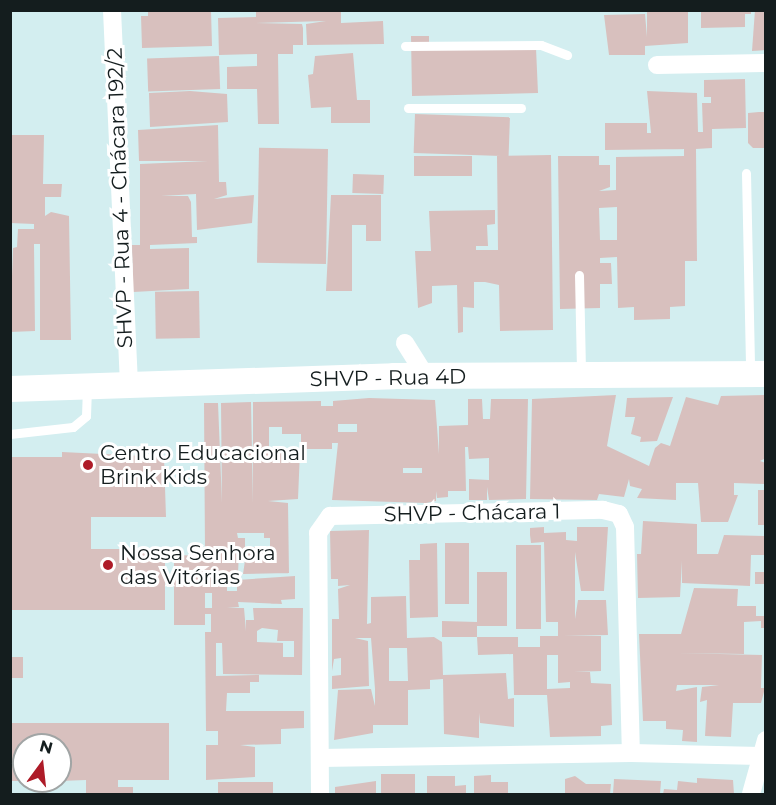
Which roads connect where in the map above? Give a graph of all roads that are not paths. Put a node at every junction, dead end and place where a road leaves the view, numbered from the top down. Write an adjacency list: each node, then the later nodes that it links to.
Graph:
1 (112, 10): 12 (street, SHVP - Rua 4 - Chácara 192/2)
2 (405, 46): 3 (lane)
3 (567, 55)
4 (765, 63): 5 (street)
5 (657, 65)
6 (408, 108): 7 (lane)
7 (521, 108)
8 (746, 173): 10 (lane)
9 (579, 275): 11 (lane)
10 (758, 374): 11 (street, SHVP - Rua 4D)
11 (581, 375): 12 (street, SHVP - Rua 4D)
12 (129, 386): 13 (street, SHVP - Rua 4D)
13 (87, 387): 14 (street, SHVP - Rua 4D); 15 (lane)
14 (10, 389)
15 (10, 434)
16 (763, 748): 17 (street); 20 (street)
17 (631, 753): 18 (street); 18 (street, SHVP - Chácara 1)
18 (320, 758): 19 (street, SHVP - Chácara 1)
19 (320, 795)
20 (750, 795)

